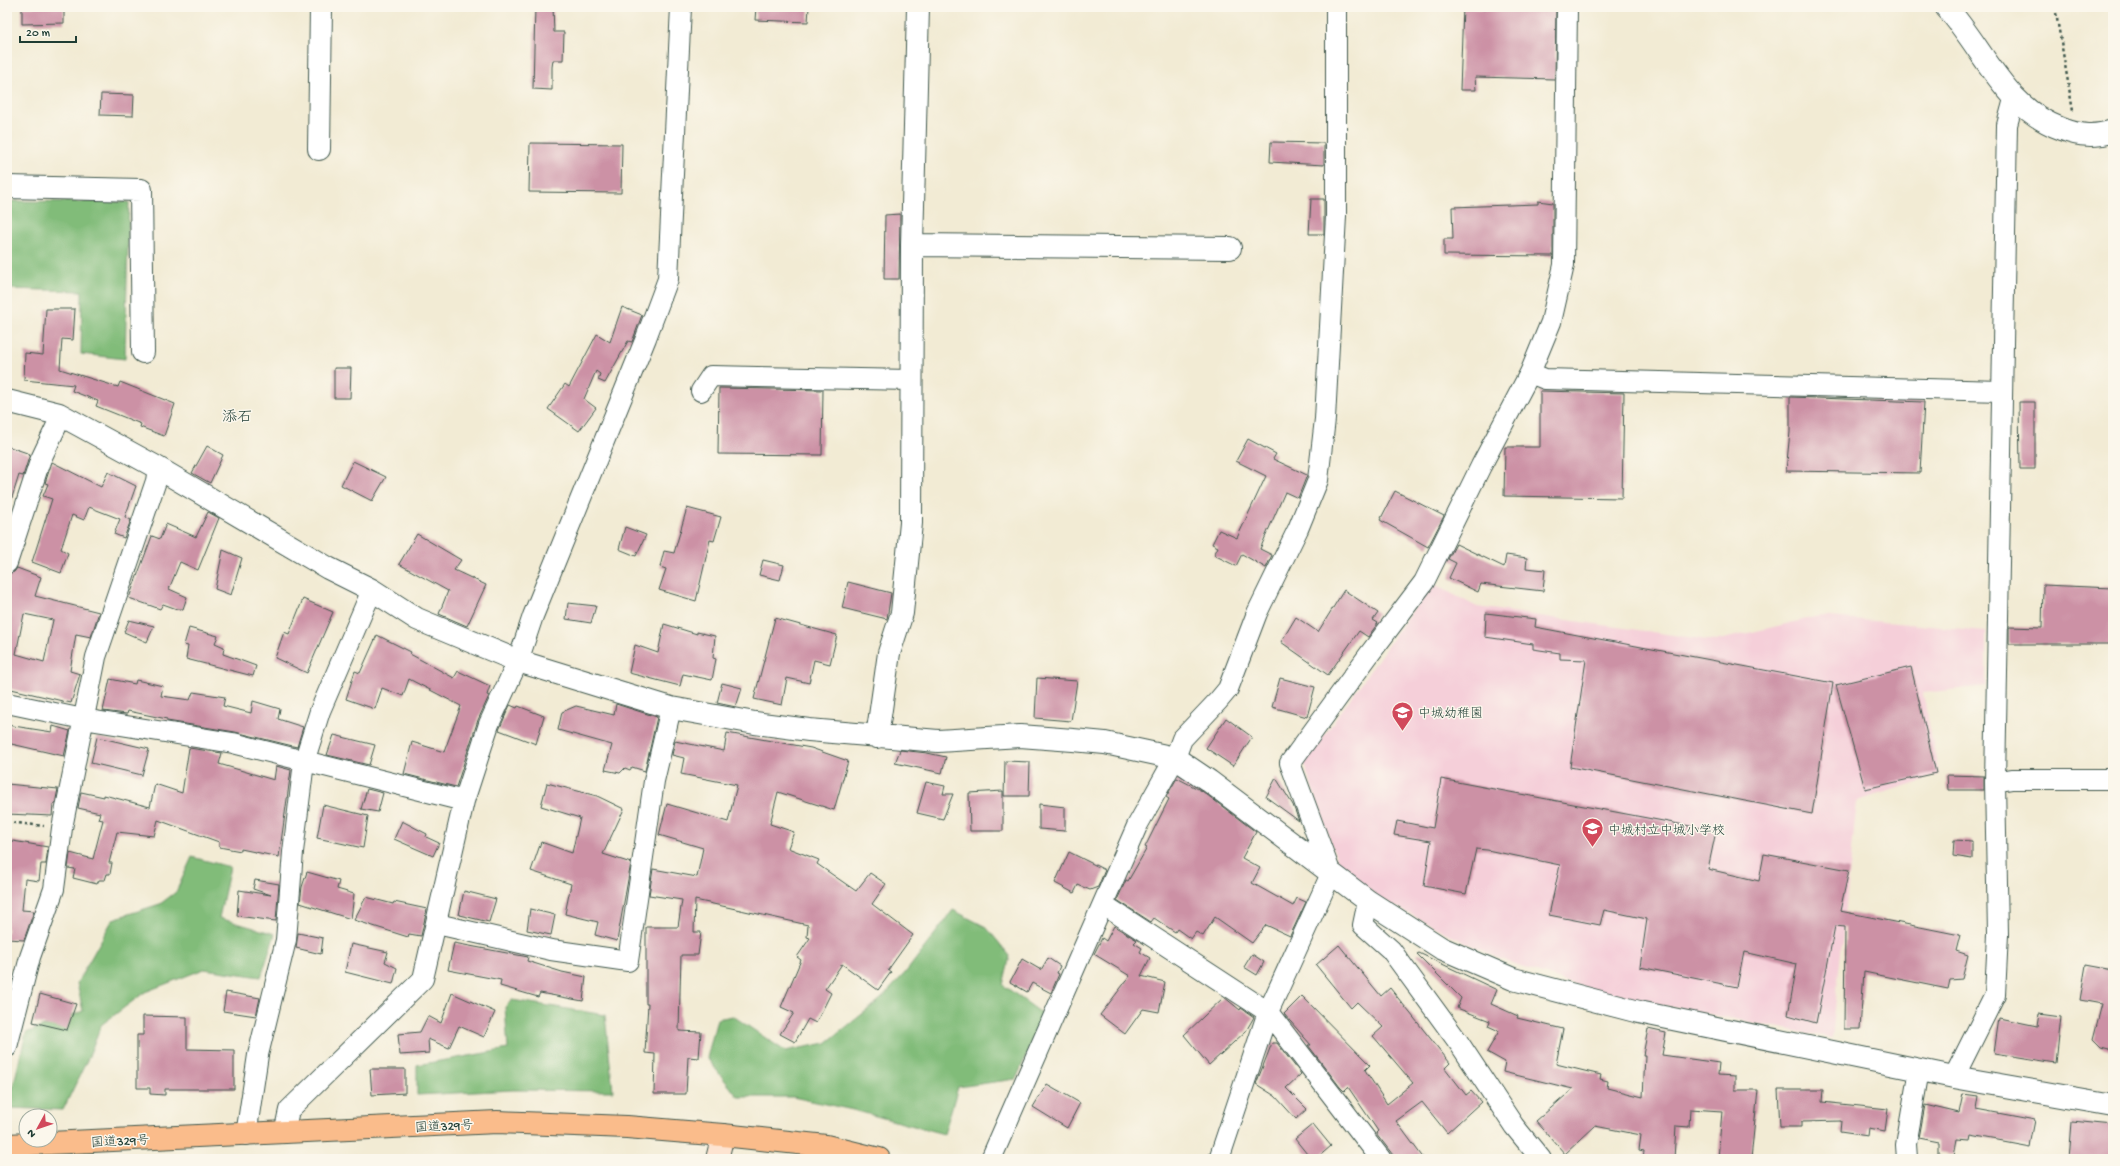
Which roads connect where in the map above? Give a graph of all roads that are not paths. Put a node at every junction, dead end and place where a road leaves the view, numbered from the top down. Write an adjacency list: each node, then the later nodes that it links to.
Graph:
1 (321, 7): 9 (street)
2 (681, 7): 23 (street)
3 (918, 7): 11 (street)
4 (1336, 7): 28 (street)
5 (1567, 7): 14 (street)
6 (1946, 7): 7 (street)
7 (2014, 99): 8 (street); 17 (street)
8 (2113, 131)
9 (318, 149)
10 (7, 187): 13 (street)
11 (912, 245): 12 (street); 15 (street)
12 (1230, 248)
13 (143, 352)
14 (1530, 373): 17 (street); 33 (street)
15 (911, 380): 16 (street); 27 (street)
16 (701, 391)
17 (2002, 391): 31 (street)
18 (7, 401): 19 (street)
19 (59, 414): 20 (street); 21 (street)
20 (158, 468): 22 (street); 26 (street)
21 (7, 564)
22 (372, 590): 23 (street); 29 (street)
23 (518, 661): 25 (street); 32 (street)
24 (7, 703): 26 (street)
25 (670, 708): 27 (street); 36 (street)
26 (83, 719): 29 (street); 38 (street)
27 (878, 737): 28 (street)
28 (1175, 758): 33 (street); 35 (street)
29 (304, 762): 32 (street); 43 (street)
30 (2113, 779): 31 (street)
31 (1995, 782): 40 (street)
32 (464, 801): 36 (street)
33 (1331, 874): 34 (street); 37 (street)
34 (1368, 901): 39 (street); 51 (street)
35 (1104, 905): 37 (street); 48 (street)
36 (437, 924): 42 (street)
37 (1268, 1012): 49 (street); 50 (street)
38 (7, 1047)
39 (1919, 1070): 40 (street); 52 (street)
40 (1954, 1077): 41 (street)
41 (2113, 1105)
42 (284, 1133): 43 (highway, 国道329号); 44 (highway, 国道329号)
43 (246, 1135): 45 (highway, 国道329号)
44 (723, 1135): 46 (main road); 47 (highway, 国道329号)
45 (7, 1145)
46 (717, 1159)
47 (878, 1159)
48 (991, 1159)
49 (1219, 1159)
50 (1381, 1159)
51 (1541, 1159)
52 (1907, 1159)

